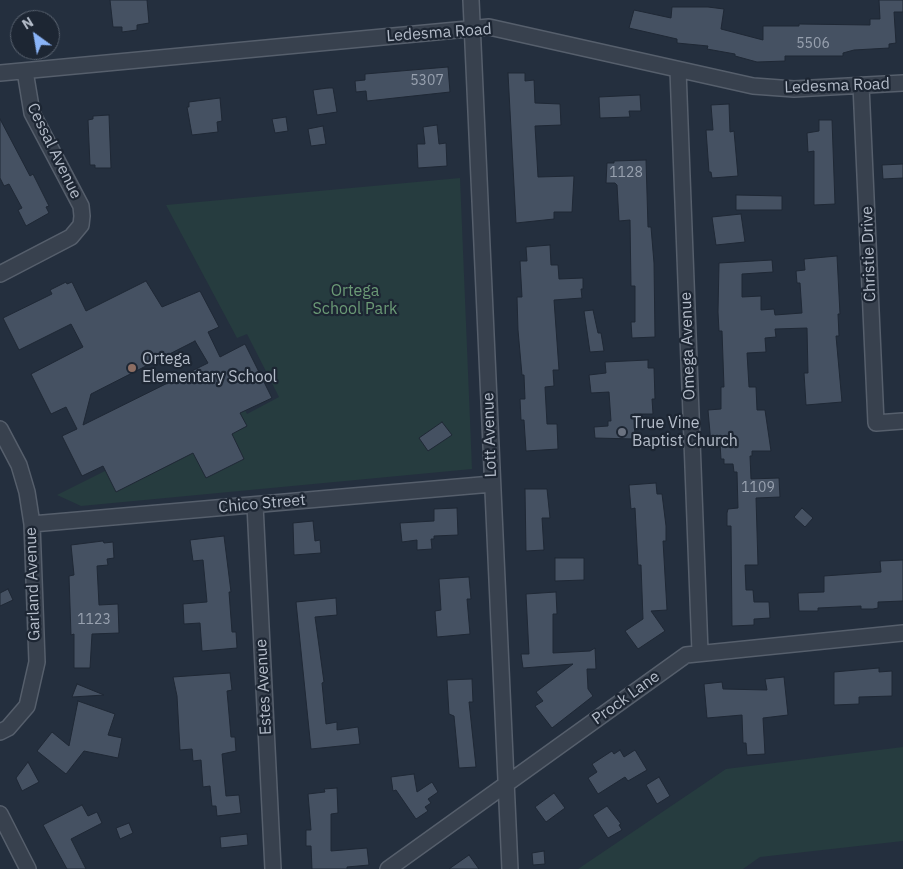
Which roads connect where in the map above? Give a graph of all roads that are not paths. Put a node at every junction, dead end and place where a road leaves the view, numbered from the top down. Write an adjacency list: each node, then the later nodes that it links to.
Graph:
1 (472, 0): 2 (street, Lott Avenue)
2 (473, 28): 3 (street, Ledesma Road); 4 (street, Ledesma Road); 11 (street, Lott Avenue)
3 (678, 70): 7 (street, Ledesma Road); 15 (street, Omega Avenue)
4 (25, 71): 5 (street, Ledesma Road); 8 (street, Cessal Avenue)
5 (0, 74)
6 (903, 83): 7 (street, Ledesma Road)
7 (861, 85): 9 (street, Christie Drive)
8 (0, 274)
9 (903, 422)
10 (0, 429): 13 (street, Garland Avenue)
11 (492, 484): 12 (street, Chico Street); 17 (street, Lott Avenue)
12 (255, 505): 13 (street, Chico Street); 20 (street, Estes Avenue)
13 (32, 524): 16 (street, Garland Avenue)
14 (903, 633): 15 (street, Prock Lane)
15 (700, 652): 17 (street, Prock Lane)
16 (0, 732)
17 (507, 784): 21 (street, Prock Lane); 22 (street, Lott Avenue)
18 (0, 814): 19 (street)
19 (28, 869)
20 (273, 869)
21 (388, 869)
22 (510, 869)

